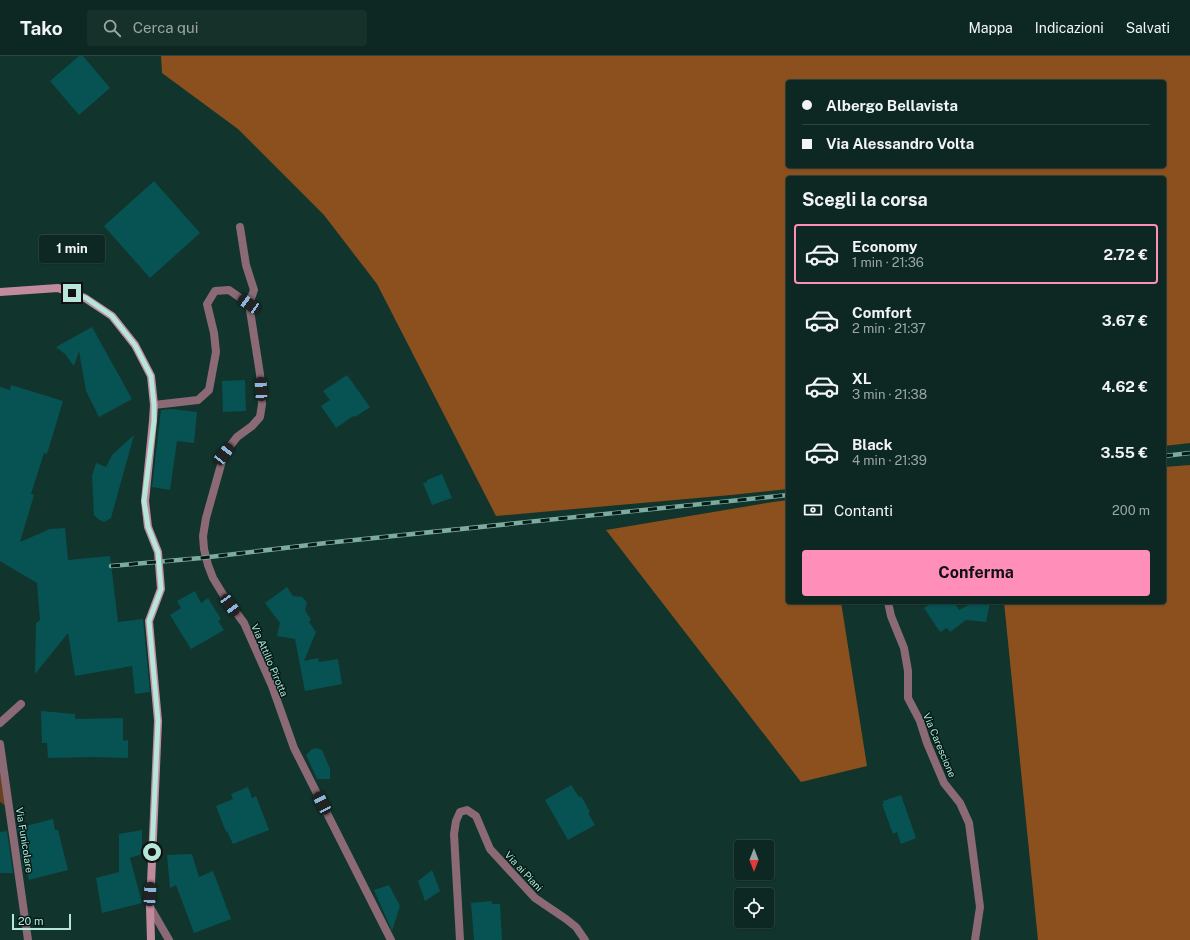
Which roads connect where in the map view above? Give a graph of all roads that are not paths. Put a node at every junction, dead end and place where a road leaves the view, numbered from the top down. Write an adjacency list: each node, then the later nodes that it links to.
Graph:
1 (240, 227): 3 (street, Via Attilio Pirotta)
2 (0, 292): 4 (street)
3 (249, 304): 4 (street); 13 (street, Via Attilio Pirotta)
4 (154, 405): 9 (street)
5 (888, 604): 16 (street, Via Carescione)
6 (21, 704): 7 (street)
7 (0, 723)
8 (0, 744): 10 (street, Via Funicolare)
9 (150, 908): 11 (street); 12 (street)
10 (28, 940)
11 (151, 940)
12 (169, 940)
13 (391, 940)
14 (460, 940): 15 (street, Via ai Piani)
15 (585, 940)
16 (975, 940)

